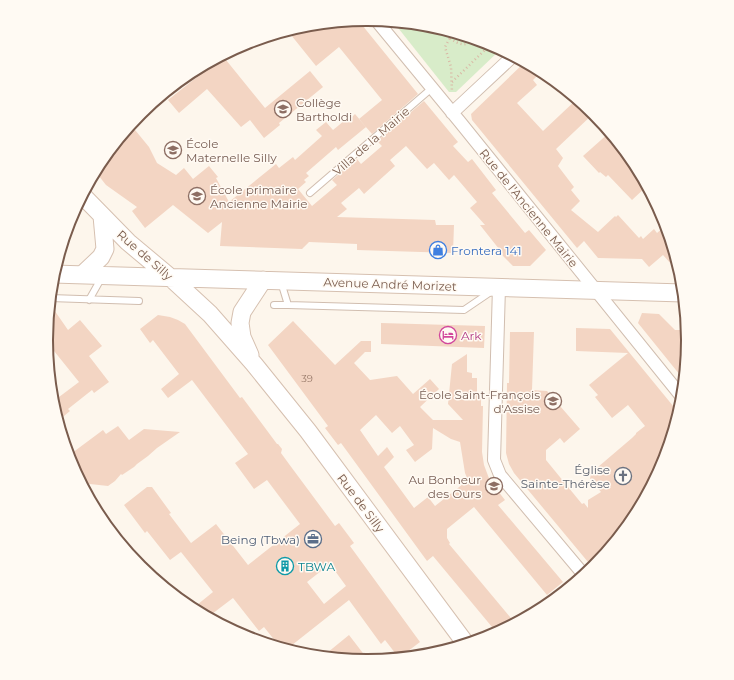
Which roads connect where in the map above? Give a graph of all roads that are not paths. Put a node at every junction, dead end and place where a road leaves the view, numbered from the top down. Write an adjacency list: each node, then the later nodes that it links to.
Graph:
1 (382, 27): 3 (street, Rue de l'Ancienne Mairie)
2 (509, 60): 4 (street)
3 (432, 88): 4 (street, Rue de l'Ancienne Mairie); 5 (lane, Villa de la Mairie)
4 (452, 113): 15 (street, Rue de l'Ancienne Mairie)
5 (310, 194)
6 (86, 199): 7 (main road, Rue de Silly)
7 (102, 216): 9 (main road, Rue de Silly); 11 (main road, Rue de Silly)
8 (60, 274): 9 (main road, Avenue André Morizet)
9 (82, 275): 10 (main road, Avenue André Morizet)
10 (102, 275): 11 (main road, Avenue André Morizet); 18 (lane)
11 (171, 278): 12 (main road, Avenue André Morizet); 22 (main road, Rue de Silly)
12 (263, 280): 13 (main road, Avenue André Morizet); 22 (main road, Rue de Silly)
13 (281, 280): 14 (main road, Avenue André Morizet); 21 (lane)
14 (499, 287): 15 (main road, Avenue André Morizet); 21 (lane, Avenue André Morizet); 24 (street)
15 (596, 291): 16 (main road, Avenue André Morizet); 23 (street, Rue de l'Ancienne Mairie)
16 (677, 293)
17 (56, 298): 18 (lane)
18 (89, 300): 19 (lane)
19 (139, 301)
20 (274, 305): 21 (lane, Avenue André Morizet)
21 (288, 305)
22 (254, 364): 25 (main road, Rue de Silly)
23 (677, 390)
24 (580, 571)
25 (462, 639)

